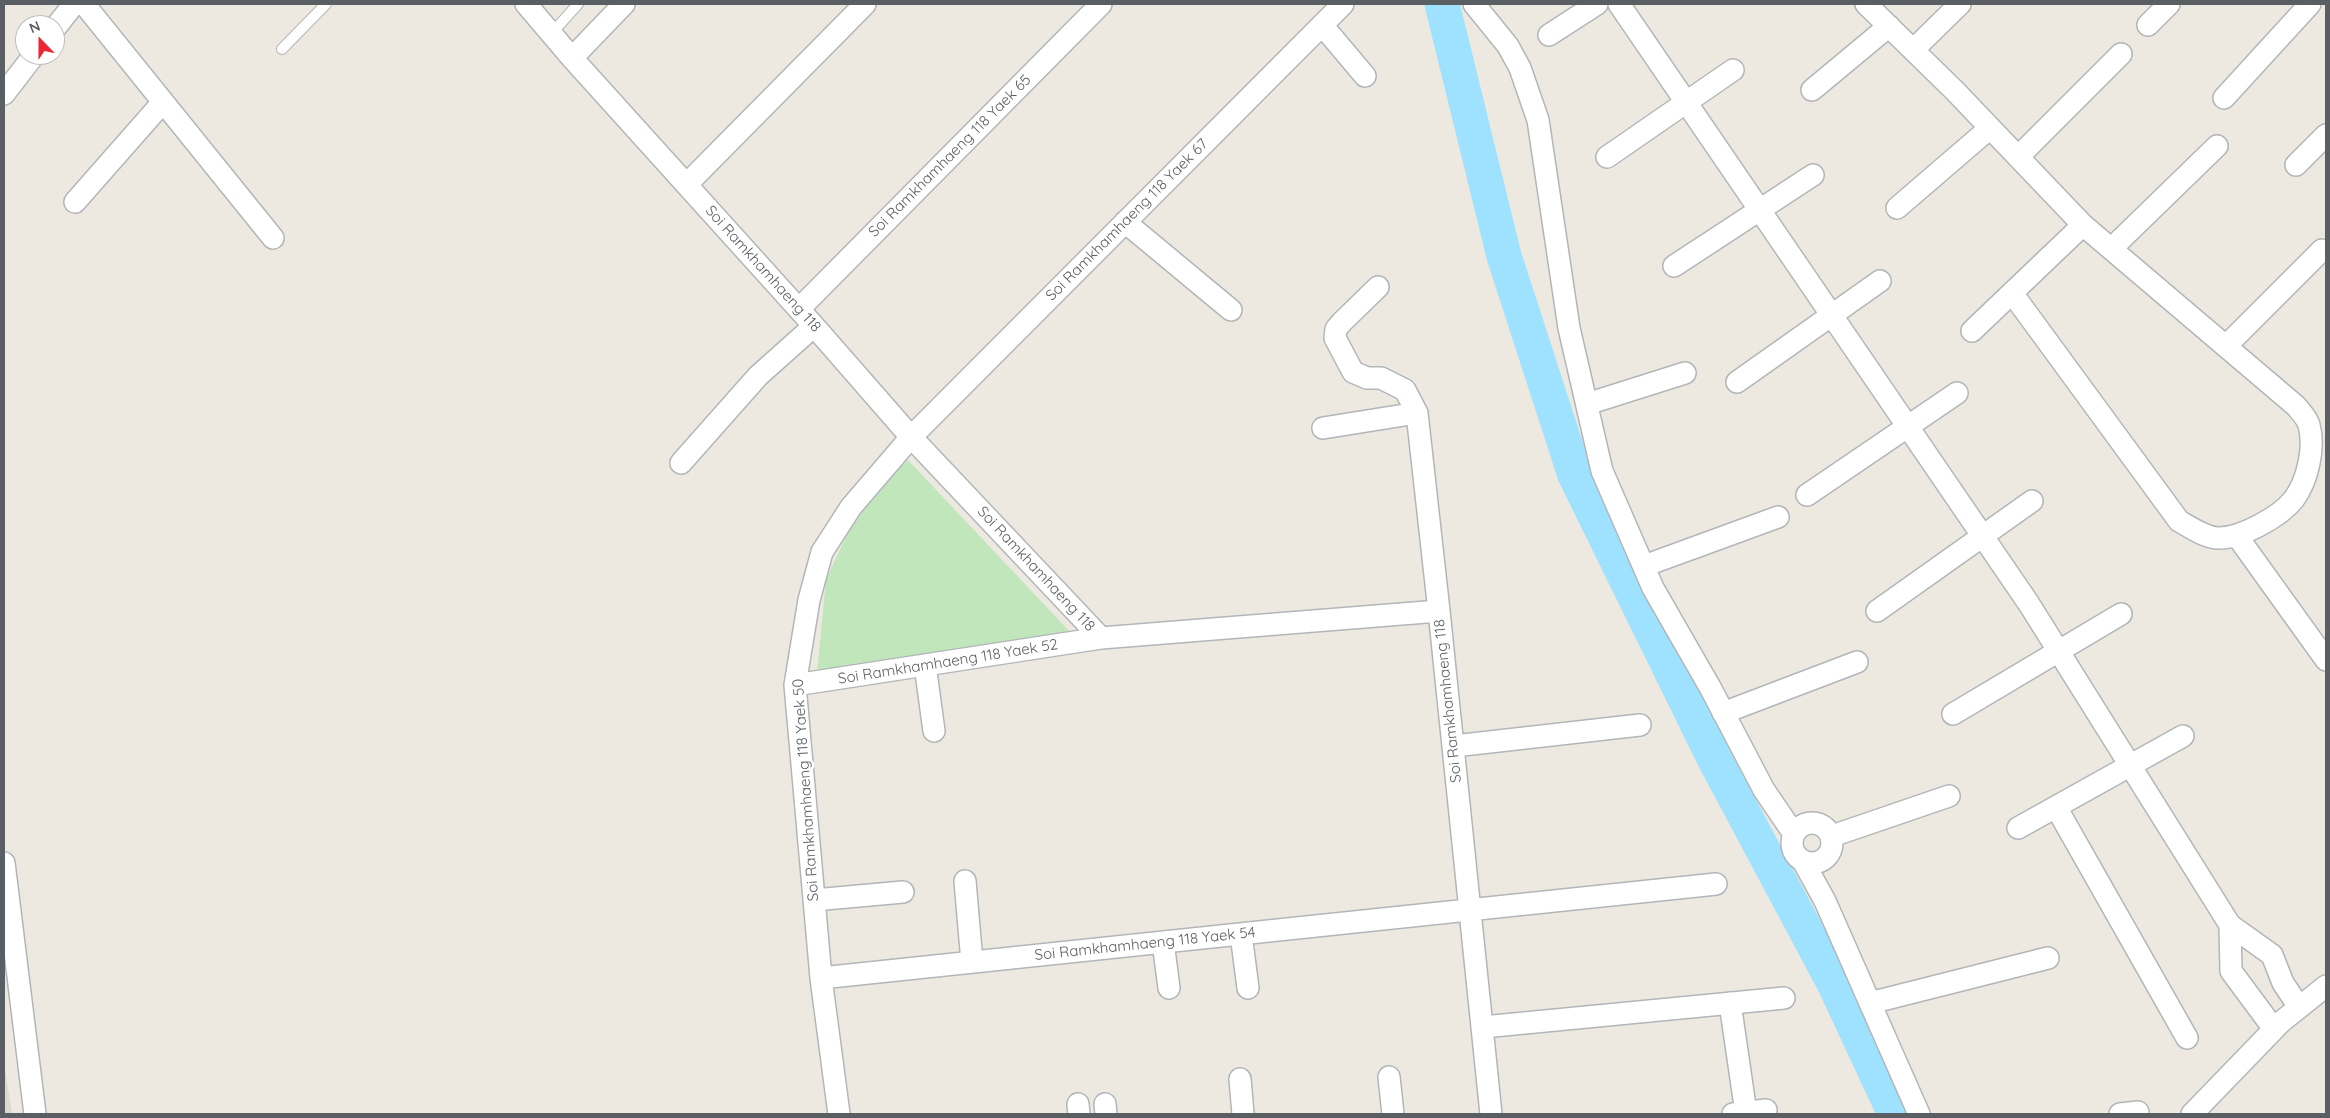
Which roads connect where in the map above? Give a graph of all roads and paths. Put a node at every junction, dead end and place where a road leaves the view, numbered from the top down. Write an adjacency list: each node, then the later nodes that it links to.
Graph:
1 (74, 4): 17 (street)
2 (84, 4): 33 (street)
3 (326, 4): 23 (lane)
4 (526, 4): 21 (street, Soi Ramkhamhaeng 118)
5 (578, 4): 21 (lane)
6 (624, 4): 26 (street)
7 (865, 4): 42 (street)
8 (1101, 4): 55 (street, Soi Ramkhamhaeng 118 Yaek 65)
9 (1343, 4): 18 (street, Soi Ramkhamhaeng 118 Yaek 67)
10 (1474, 4): 64 (street)
11 (1597, 4): 22 (street)
12 (1619, 4): 34 (street)
13 (1866, 4): 20 (street)
14 (1960, 4): 24 (street)
15 (2170, 4): 19 (street)
16 (2310, 4): 32 (street)
17 (65, 15)
18 (1322, 25): 29 (street); 46 (street, Soi Ramkhamhaeng 118 Yaek 67)
19 (2148, 25)
20 (1889, 26): 24 (street); 30 (street)
21 (552, 33): 26 (street, Soi Ramkhamhaeng 118)
22 (1549, 35)
23 (282, 49)
24 (1913, 50): 35 (street)
25 (2121, 54): 39 (street)
26 (572, 58): 42 (street, Soi Ramkhamhaeng 118)
27 (26, 65): 31 (street)
28 (1733, 70): 34 (street)
29 (1365, 76)
30 (1812, 90)
31 (4, 94)
32 (2224, 98)
33 (163, 102): 43 (street); 48 (street)
34 (1686, 102): 38 (street); 45 (street)
35 (1990, 128): 39 (street); 44 (street)
36 (2326, 135): 40 (street)
37 (2216, 146): 49 (street)
38 (1607, 157)
39 (2018, 157): 47 (street)
40 (2296, 165)
41 (1813, 176): 45 (street)
42 (687, 184): 55 (street, Soi Ramkhamhaeng 118)
43 (74, 202)
44 (1897, 208)
45 (1760, 210): 51 (street); 57 (street)
46 (1125, 222): 56 (street); 69 (street, Soi Ramkhamhaeng 118 Yaek 67)
47 (2083, 225): 49 (street); 54 (street)
48 (273, 238)
49 (2112, 249): 60 (street)
50 (2322, 250): 60 (street)
51 (1674, 266)
52 (1880, 281): 57 (street)
53 (1378, 287): 65 (street)
54 (2012, 293): 59 (street); 76 (street)
55 (799, 309): 58 (street, Soi Ramkhamhaeng 118)
56 (1231, 310)
57 (1832, 316): 62 (street); 66 (street)
58 (814, 326): 69 (street, Soi Ramkhamhaeng 118); 71 (street)
59 (1972, 331)
60 (2226, 346): 70 (street)
61 (1685, 373): 64 (street)
62 (1737, 382)
63 (1957, 393): 66 (street)
64 (1587, 404): 77 (street)
65 (1417, 413): 67 (street); 78 (street)
66 (1908, 427): 72 (street); 75 (street)
67 (1323, 428)
68 (2326, 435): 70 (street)
69 (911, 437): 81 (street, Soi Ramkhamhaeng 118); 86 (street, Soi Ramkhamhaeng 118 Yaek 50)
70 (2311, 449): 76 (street)
71 (681, 463)
72 (1807, 495)
73 (2032, 502): 75 (street)
74 (1778, 517): 77 (street)
75 (1982, 536): 79 (street); 82 (street)
76 (2237, 536): 83 (street)
77 (1644, 566): 87 (street)
78 (1439, 611): 81 (street, Soi Ramkhamhaeng 118); 92 (street, Soi Ramkhamhaeng 118)
79 (1877, 611)
80 (2121, 614): 82 (street)
81 (1101, 638): 85 (street, Soi Ramkhamhaeng 118 Yaek 52)
82 (2058, 651): 88 (street); 93 (street)
83 (2326, 660)
84 (1857, 662): 87 (street)
85 (925, 665): 86 (street, Soi Ramkhamhaeng 118 Yaek 52); 90 (street)
86 (795, 685): 104 (street, Soi Ramkhamhaeng 118 Yaek 50)
87 (1723, 713): 97 (street)
88 (1953, 714)
89 (1640, 725): 92 (street)
90 (934, 731)
91 (2183, 736): 93 (street)
92 (1454, 746): 105 (street, Soi Ramkhamhaeng 118)
93 (2130, 766): 95 (street); 106 (street)
94 (1950, 796): 98 (street)
95 (2056, 807): 96 (street); 121 (street)
96 (2018, 828)
97 (1794, 834): 98 (street); 99 (street)
98 (1832, 836): 99 (street)
99 (1803, 862): 117 (street)
100 (4, 863): 125 (street)
101 (965, 881): 110 (street)
102 (1716, 884): 105 (street, Soi Ramkhamhaeng 118 Yaek 54)
103 (903, 892): 104 (street)
104 (814, 900): 111 (street, Soi Ramkhamhaeng 118 Yaek 50)
105 (1469, 910): 107 (street, Soi Ramkhamhaeng 118 Yaek 54); 119 (street, Soi Ramkhamhaeng 118)
106 (2230, 925): 118 (street); 120 (street)
107 (1241, 934): 108 (street, Soi Ramkhamhaeng 118 Yaek 54); 114 (street)
108 (1162, 942): 110 (street, Soi Ramkhamhaeng 118 Yaek 54); 113 (street)
109 (2048, 958): 117 (street)
110 (972, 962): 111 (street, Soi Ramkhamhaeng 118 Yaek 54)
111 (821, 978): 126 (street, Soi Ramkhamhaeng 118 Yaek 50)
112 (2326, 986): 118 (street)
113 (1169, 988)
114 (1248, 988)
115 (1784, 998): 116 (street)
116 (1730, 1003): 119 (street); 124 (street)
117 (1870, 1003): 130 (street)
118 (2299, 1007): 120 (street)
119 (1483, 1027): 129 (street, Soi Ramkhamhaeng 118)
120 (2274, 1029): 131 (street)
121 (2187, 1038)
122 (1389, 1077): 128 (street)
123 (1240, 1079): 127 (street)
124 (1749, 1112)
125 (34, 1114)
126 (839, 1114)
127 (1243, 1114)
128 (1393, 1114)
129 (1491, 1114)
130 (1919, 1114)
131 (2192, 1114)

